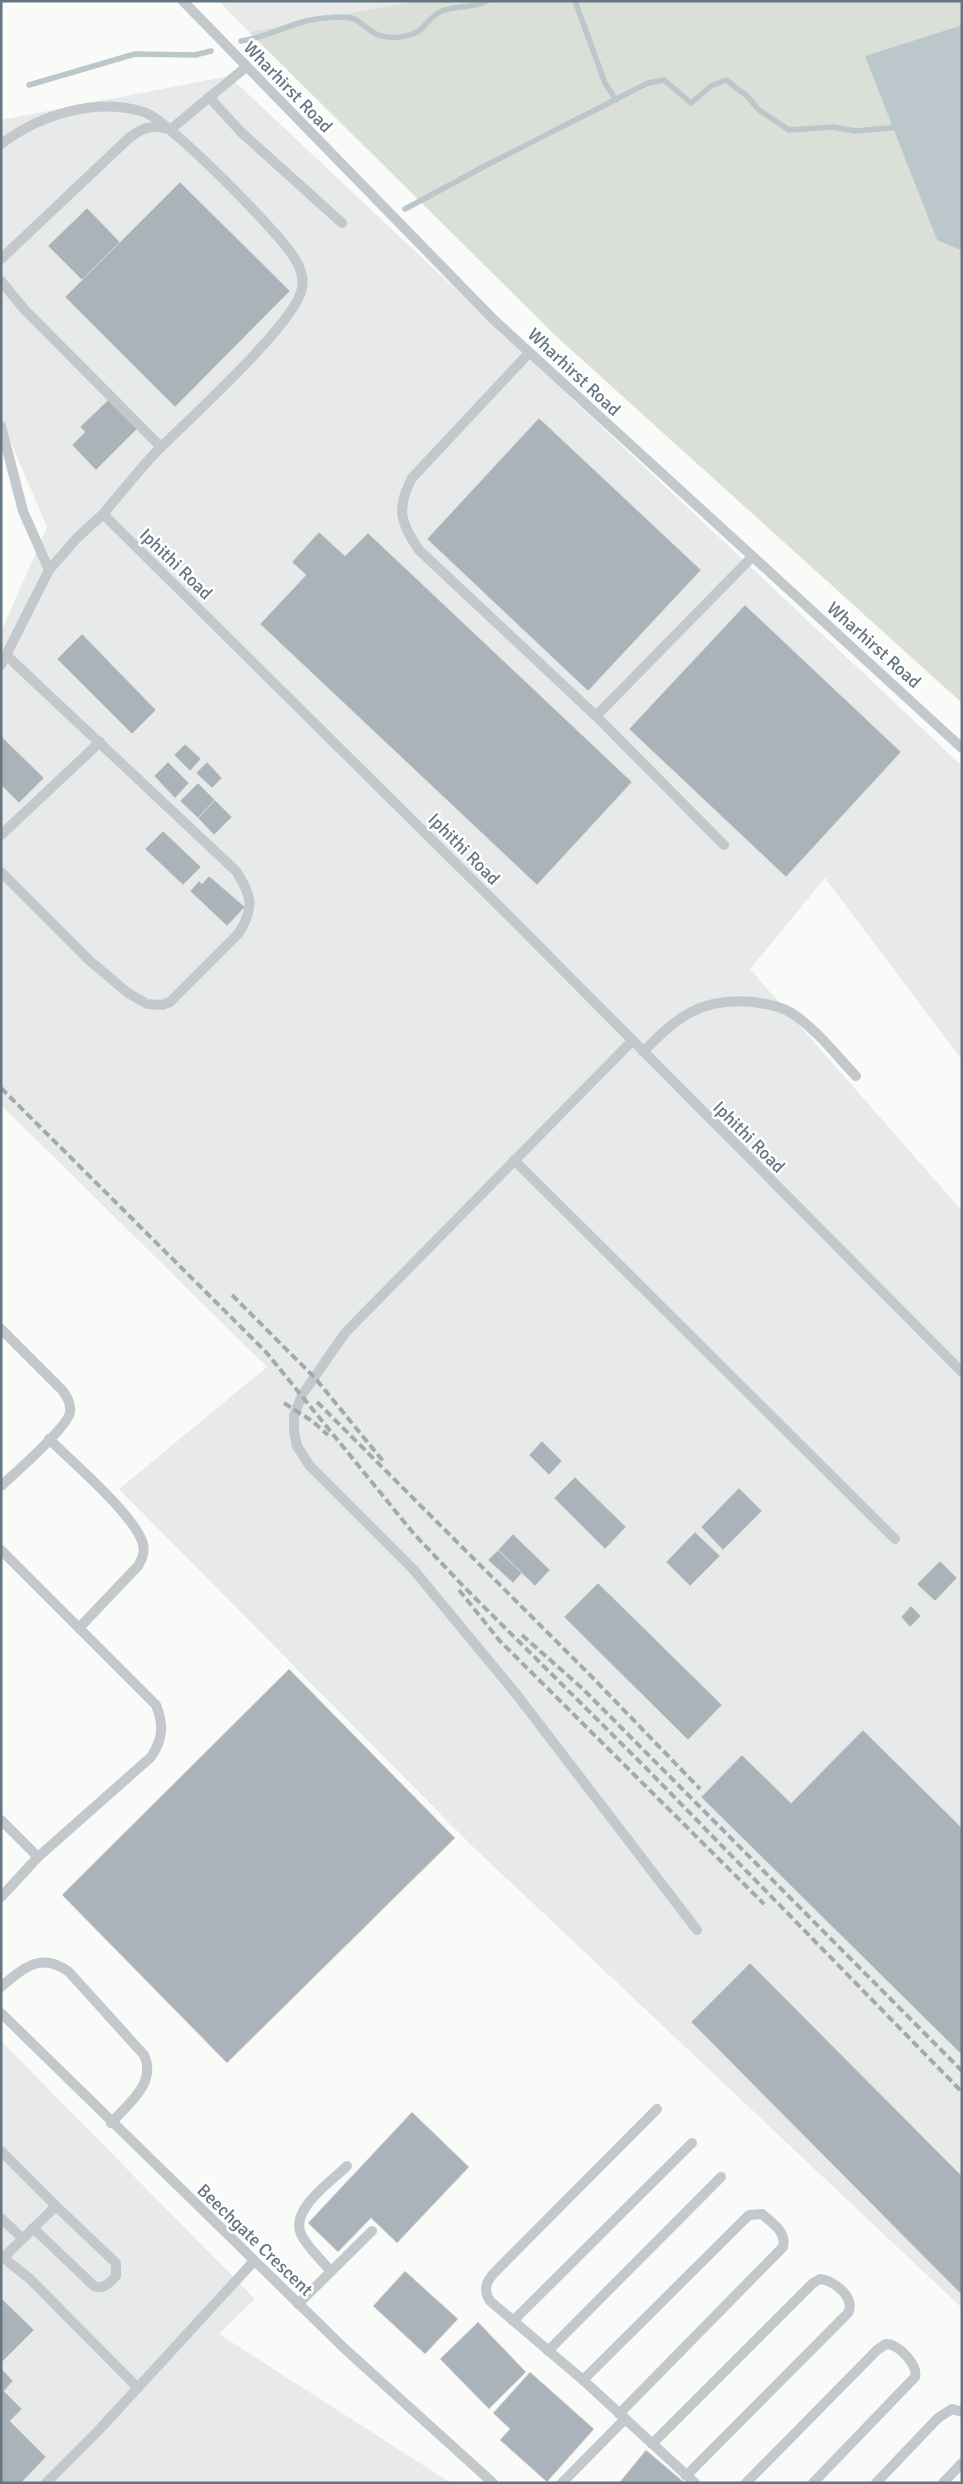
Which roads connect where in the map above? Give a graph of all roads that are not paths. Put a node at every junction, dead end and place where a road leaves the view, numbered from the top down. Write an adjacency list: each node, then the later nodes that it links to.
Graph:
1 (183, 1): 2 (lane, Wharhirst Road)
2 (246, 66): 3 (lane); 9 (lane, Wharhirst Road)
3 (209, 98): 4 (lane); 6 (lane)
4 (171, 130): 5 (lane); 7 (lane); 11 (lane)
5 (1, 144)
6 (342, 223)
7 (1, 259)
8 (1, 281): 11 (lane)
9 (529, 353): 13 (lane, Wharhirst Road); 17 (lane)
10 (1, 426): 14 (lane)
11 (162, 447): 12 (lane)
12 (103, 514): 14 (lane); 23 (lane, Iphithi Road)
13 (752, 557): 17 (lane); 19 (lane, Wharhirst Road)
14 (49, 570): 15 (lane)
15 (6, 655): 16 (lane); 18 (lane)
16 (1, 665)
17 (596, 716): 21 (lane)
18 (100, 742): 20 (lane); 22 (lane)
19 (962, 748)
20 (1, 835)
21 (724, 845)
22 (1, 872)
23 (632, 1041): 24 (lane, Iphithi Road); 26 (lane)
24 (643, 1052): 25 (lane); 28 (lane, Iphithi Road)
25 (856, 1076)
26 (514, 1160): 31 (lane); 37 (lane)
27 (1, 1329): 29 (lane)
28 (962, 1372)
29 (49, 1439): 30 (lane); 33 (lane)
30 (1, 1486)
31 (895, 1539)
32 (1, 1550): 33 (lane)
33 (79, 1628): 35 (lane)
34 (1, 1820): 35 (lane)
35 (38, 1857): 36 (lane)
36 (1, 1897)
37 (697, 1930)
38 (1, 1987): 41 (lane)
39 (1, 2013): 41 (lane, Beechgate Crescent)
40 (657, 2109): 55 (lane)
41 (111, 2123): 52 (lane, Beechgate Crescent)
42 (692, 2143): 55 (lane)
43 (1, 2151): 46 (lane)
44 (347, 2166): 53 (lane)
45 (721, 2177): 56 (lane)
46 (56, 2206): 48 (lane); 48 (lane)
47 (1, 2218): 50 (lane)
48 (33, 2228): 50 (lane)
49 (372, 2231): 53 (lane)
50 (22, 2239): 51 (lane)
51 (3, 2256): 58 (lane)
52 (254, 2261): 54 (lane, Beechgate Crescent); 58 (lane)
53 (331, 2272): 54 (lane)
54 (298, 2304): 65 (lane, Beechgate Crescent)
55 (513, 2321): 56 (lane)
56 (548, 2350): 57 (lane)
57 (583, 2380): 60 (lane); 60 (lane)
58 (138, 2388): 64 (lane)
59 (962, 2412): 70 (lane)
60 (622, 2417): 61 (lane); 66 (lane)
61 (652, 2444): 63 (lane); 63 (lane)
62 (962, 2464): 71 (lane)
63 (686, 2476): 67 (lane)
64 (46, 2483)
65 (493, 2483)
66 (562, 2483)
67 (695, 2483)
68 (746, 2483): 69 (lane)
69 (812, 2483)
70 (876, 2483)
71 (943, 2483)

